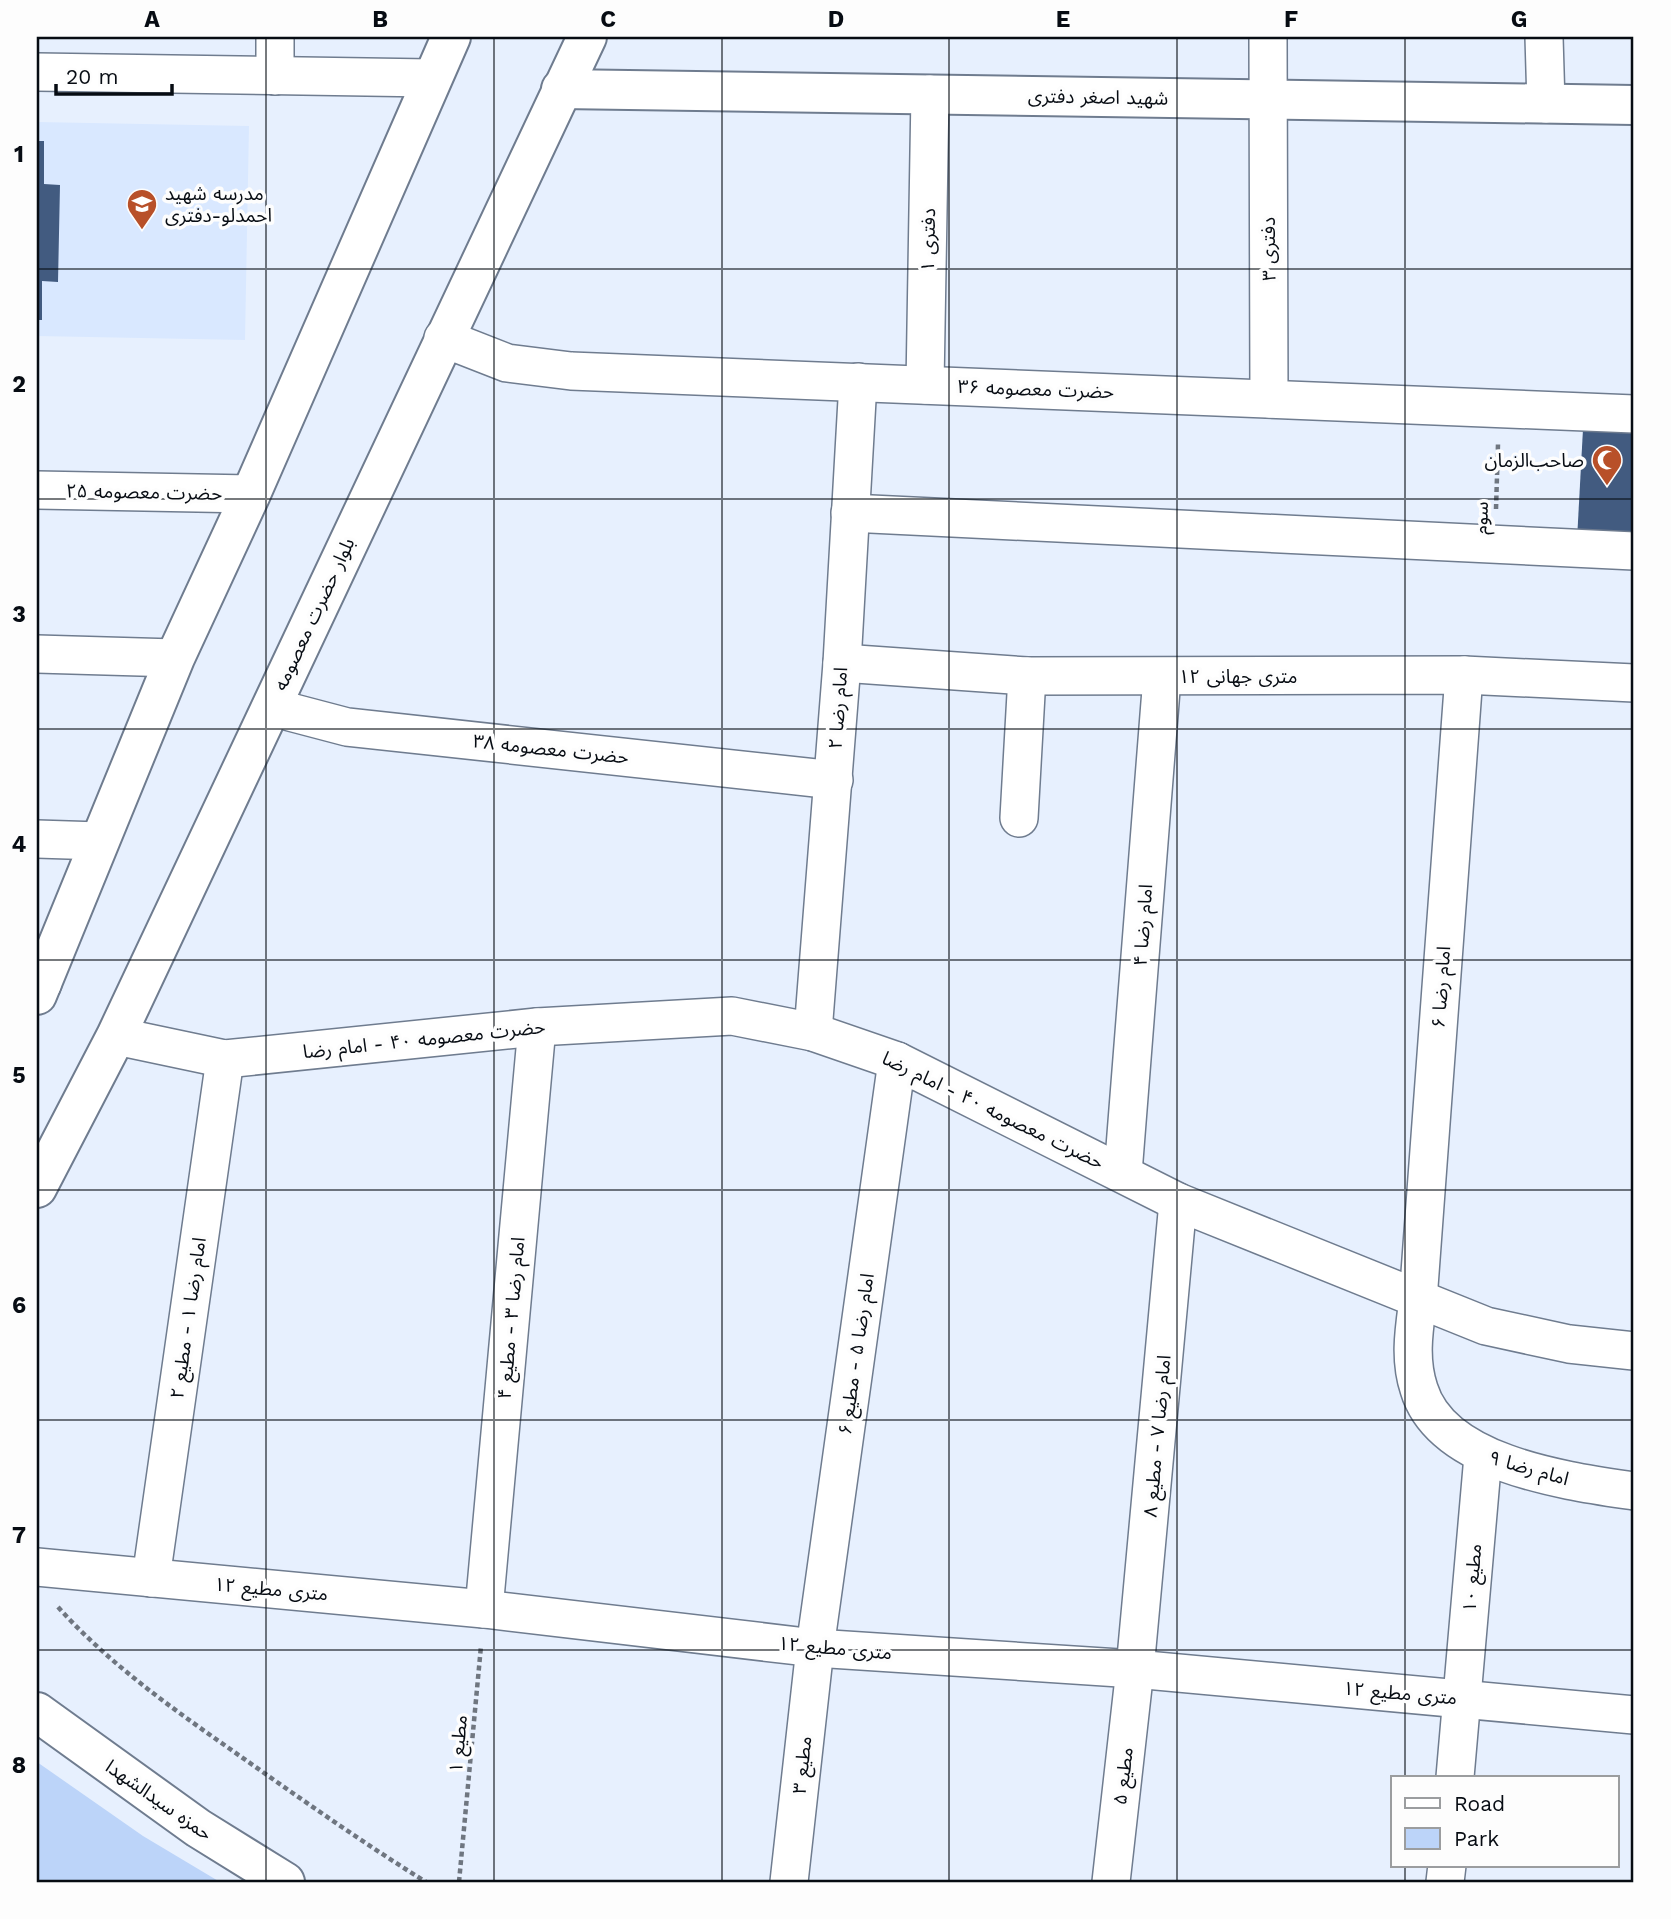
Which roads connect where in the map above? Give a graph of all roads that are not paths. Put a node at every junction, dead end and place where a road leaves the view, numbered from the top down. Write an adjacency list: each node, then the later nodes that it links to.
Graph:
1 (275, 37): 7 (street)
2 (451, 37): 8 (main road)
3 (587, 37): 9 (main road, بلوار حضرت معصومه)
4 (1268, 37): 11 (street, دفتری ۳)
5 (1544, 37): 12 (street)
6 (37, 72): 7 (street)
7 (275, 76): 8 (street)
8 (430, 78): 20 (main road)
9 (561, 89): 10 (main road, شهید اصغر دفتری); 14 (main road, بلوار حضرت معصومه)
10 (930, 94): 11 (main road, شهید اصغر دفتری); 16 (street, دفتری ۱)
11 (1268, 100): 12 (main road, شهید اصغر دفتری); 17 (street, دفتری ۳)
12 (1546, 104): 13 (main road, شهید اصغر دفتری)
13 (1634, 105)
14 (443, 338): 15 (street, حضرت معصومه ۳۶); 30 (main road, بلوار حضرت معصومه)
15 (858, 382): 16 (street, حضرت معصومه ۳۶); 21 (street, امام رضا ۲)
16 (925, 385): 17 (street, حضرت معصومه ۳۶)
17 (1269, 399): 18 (street, حضرت معصومه ۳۶)
18 (1634, 414)
19 (37, 490): 20 (street, حضرت معصومه ۲۵)
20 (251, 494): 24 (main road)
21 (850, 513): 22 (street); 25 (street, امام رضا ۲)
22 (1634, 551)
23 (37, 654): 24 (street)
24 (175, 658): 34 (main road)
25 (842, 663): 27 (street, ۱۲ متری جهانی); 31 (street, امام رضا ۲)
26 (1464, 675): 28 (street, ۱۲ متری جهانی); 29 (street, ۱۲ متری جهانی); 44 (street, امام رضا ۶)
27 (1027, 676): 28 (street, ۱۲ متری جهانی); 32 (street)
28 (1162, 677): 41 (street, امام رضا ۴)
29 (1634, 683)
30 (271, 707): 31 (street, حضرت معصومه ۳۸); 38 (main road, بلوار حضرت معصومه)
31 (834, 780): 37 (street, امام رضا ۲)
32 (1019, 818)
33 (37, 839): 34 (street)
34 (100, 841): 35 (main road)
35 (39, 988)
36 (537, 1027): 37 (street, حضرت معصومه ۴۰ - امام رضا); 39 (street, حضرت معصومه ۴۰ - امام رضا); 50 (street, امام رضا ۳ - مطیع ۴)
37 (813, 1032): 40 (street, حضرت معصومه ۴۰ - امام رضا)
38 (116, 1036): 39 (street, حضرت معصومه ۴۰ - امام رضا); 42 (main road, بلوار حضرت معصومه)
39 (225, 1059): 49 (street, امام رضا ۱ - مطیع ۲)
40 (897, 1060): 41 (street, حضرت معصومه ۴۰ - امام رضا); 51 (street, امام رضا ۵ - مطیع ۶)
41 (1123, 1173): 43 (street, حضرت معصومه ۴۰ - امام رضا)
42 (37, 1188)
43 (1178, 1202): 44 (street, حضرت معصومه ۴۰ - امام رضا); 52 (street, امام رضا ۷ - مطیع ۸)
44 (1418, 1300): 45 (street, حضرت معصومه ۴۰ - امام رضا); 46 (street, امام رضا ۹)
45 (1634, 1351)
46 (1483, 1456): 47 (street, امام رضا ۹); 53 (street, مطیع ۱۰)
47 (1634, 1491)
48 (37, 1567): 49 (street, ۱۲ متری مطیع)
49 (151, 1578): 50 (street, ۱۲ متری مطیع)
50 (484, 1609): 51 (street, ۱۲ متری مطیع)
51 (815, 1648): 52 (street, ۱۲ متری مطیع); 58 (street, مطیع ۳)
52 (1136, 1669): 53 (street, ۱۲ متری مطیع); 59 (street, مطیع ۵)
53 (1462, 1699): 55 (street, ۱۲ متری مطیع); 56 (street, مطیع ۱۰)
54 (37, 1712): 57 (main road, حمزه سیدالشهدا)
55 (1634, 1715)
56 (1455, 1776)
57 (285, 1882)
58 (789, 1882)
59 (1111, 1882)

